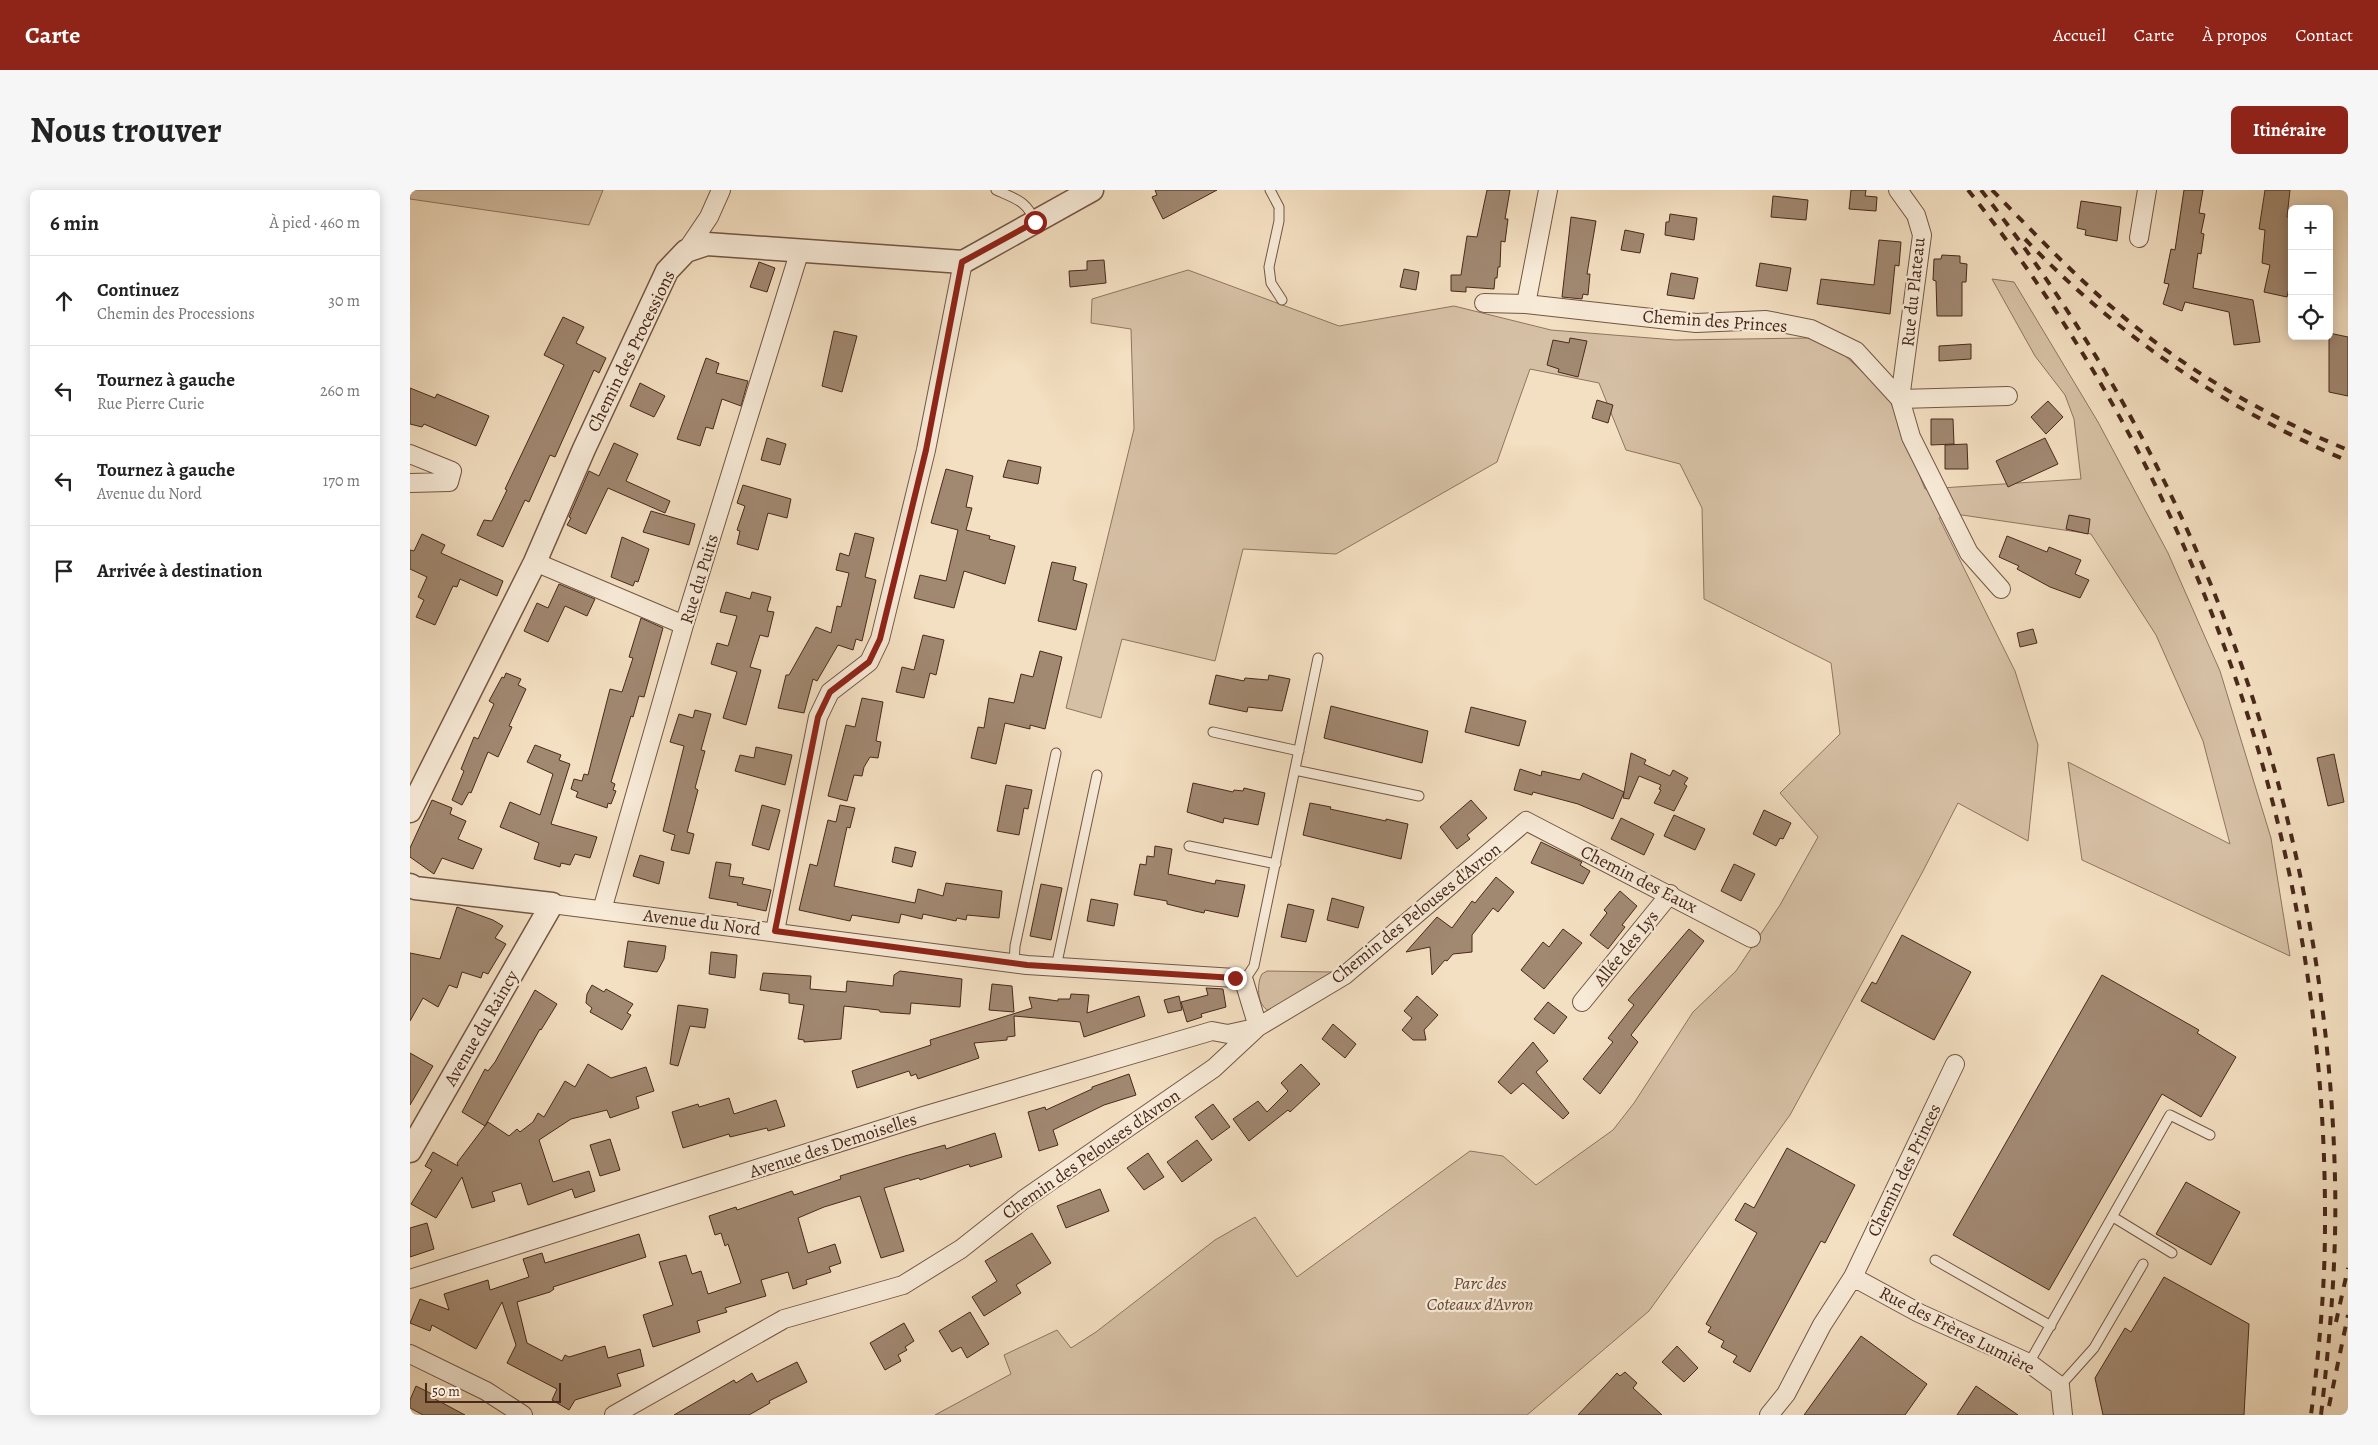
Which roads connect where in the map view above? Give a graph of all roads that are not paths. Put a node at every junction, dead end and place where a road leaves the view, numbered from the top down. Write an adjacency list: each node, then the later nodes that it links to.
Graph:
1 (721, 190): 11 (street)
2 (996, 190): 8 (lane)
3 (1092, 190): 8 (street)
4 (1270, 190): 13 (lane)
5 (1548, 190): 15 (street)
6 (1898, 190): 17 (street, Rue du Plateau)
7 (2147, 190): 9 (street)
8 (1035, 222): 12 (street)
9 (2139, 238)
10 (800, 250): 11 (street, Chemin des Processions); 12 (street, Chemin des Processions); 22 (street, Rue du Puits)
11 (686, 251): 20 (street, Chemin des Processions)
12 (962, 262): 38 (street)
13 (1282, 300)
14 (1484, 303): 15 (street, Chemin des Princes)
15 (1526, 304): 17 (street, Chemin des Princes)
16 (2008, 396): 17 (street)
17 (1900, 400): 21 (street, Chemin des Princes)
18 (410, 454): 19 (street)
19 (410, 483)
20 (535, 562): 22 (street); 30 (street, Chemin des Processions)
21 (2000, 589)
22 (684, 625): 37 (street, Rue du Puits)
23 (1318, 658): 25 (lane)
24 (1213, 732): 25 (lane)
25 (1299, 751): 27 (lane)
26 (1056, 753): 40 (lane)
27 (1295, 770): 29 (lane); 33 (lane)
28 (1097, 775): 41 (lane)
29 (1419, 796)
30 (410, 811)
31 (1526, 821): 35 (street, Chemin des Eaux); 44 (street, Chemin des Pelouses d'Avron)
32 (1189, 846): 33 (lane)
33 (1276, 864): 42 (lane)
34 (410, 885): 36 (street, Avenue du Nord)
35 (1670, 894): 39 (street, Chemin des Eaux); 43 (street, Allée des Lys)
36 (552, 904): 37 (street, Avenue du Nord); 47 (street, Avenue du Raincy)
37 (602, 910): 38 (street, Avenue du Nord)
38 (775, 931): 40 (street, Avenue du Nord)
39 (1751, 938)
40 (1014, 963): 41 (street, Avenue du Nord)
41 (1056, 967): 42 (street, Avenue du Nord)
42 (1244, 981): 44 (street)
43 (1582, 1002)
44 (1258, 1027): 53 (street, Avenue des Demoiselles); 59 (street, Chemin des Pelouses d'Avron)
45 (1955, 1064): 52 (street, Chemin des Princes)
46 (2210, 1135): 48 (lane)
47 (410, 1151)
48 (2113, 1217): 49 (lane); 54 (lane)
49 (2172, 1253)
50 (1935, 1260): 54 (lane)
51 (2143, 1264): 57 (lane)
52 (1853, 1277): 56 (street, Rue des Frères Lumière); 60 (street, Chemin des Princes)
53 (410, 1279)
54 (2051, 1326): 56 (lane)
55 (410, 1354): 58 (street)
56 (2029, 1363): 57 (street, Rue des Frères Lumière)
57 (2060, 1386): 61 (street)
58 (523, 1415)
59 (614, 1415)
60 (1769, 1415)
61 (2062, 1415)

